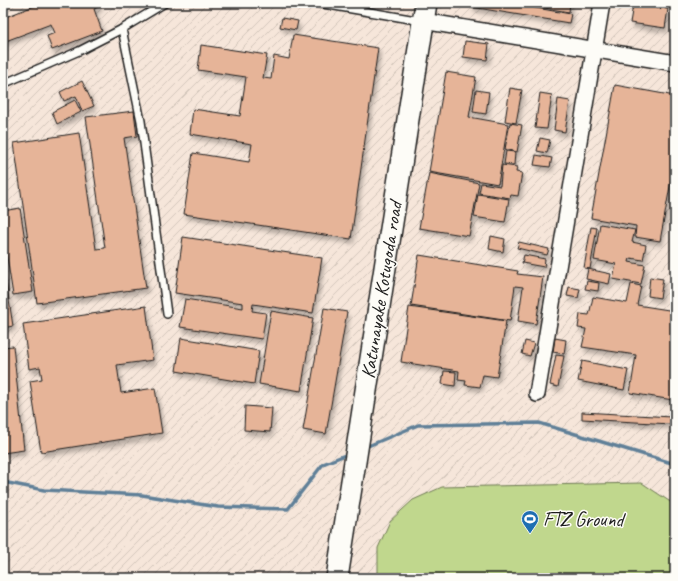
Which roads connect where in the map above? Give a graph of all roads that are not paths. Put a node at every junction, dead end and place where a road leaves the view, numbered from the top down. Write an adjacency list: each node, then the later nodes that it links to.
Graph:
1 (165, 3): 5 (lane)
2 (317, 3): 4 (lane)
3 (602, 3): 6 (street)
4 (424, 12): 6 (street); 11 (main road, Katunayake Kotugoda road)
5 (122, 29): 8 (lane); 9 (lane)
6 (595, 50): 7 (street); 10 (street)
7 (675, 63)
8 (3, 84)
9 (167, 314)
10 (537, 394)
11 (337, 578)

